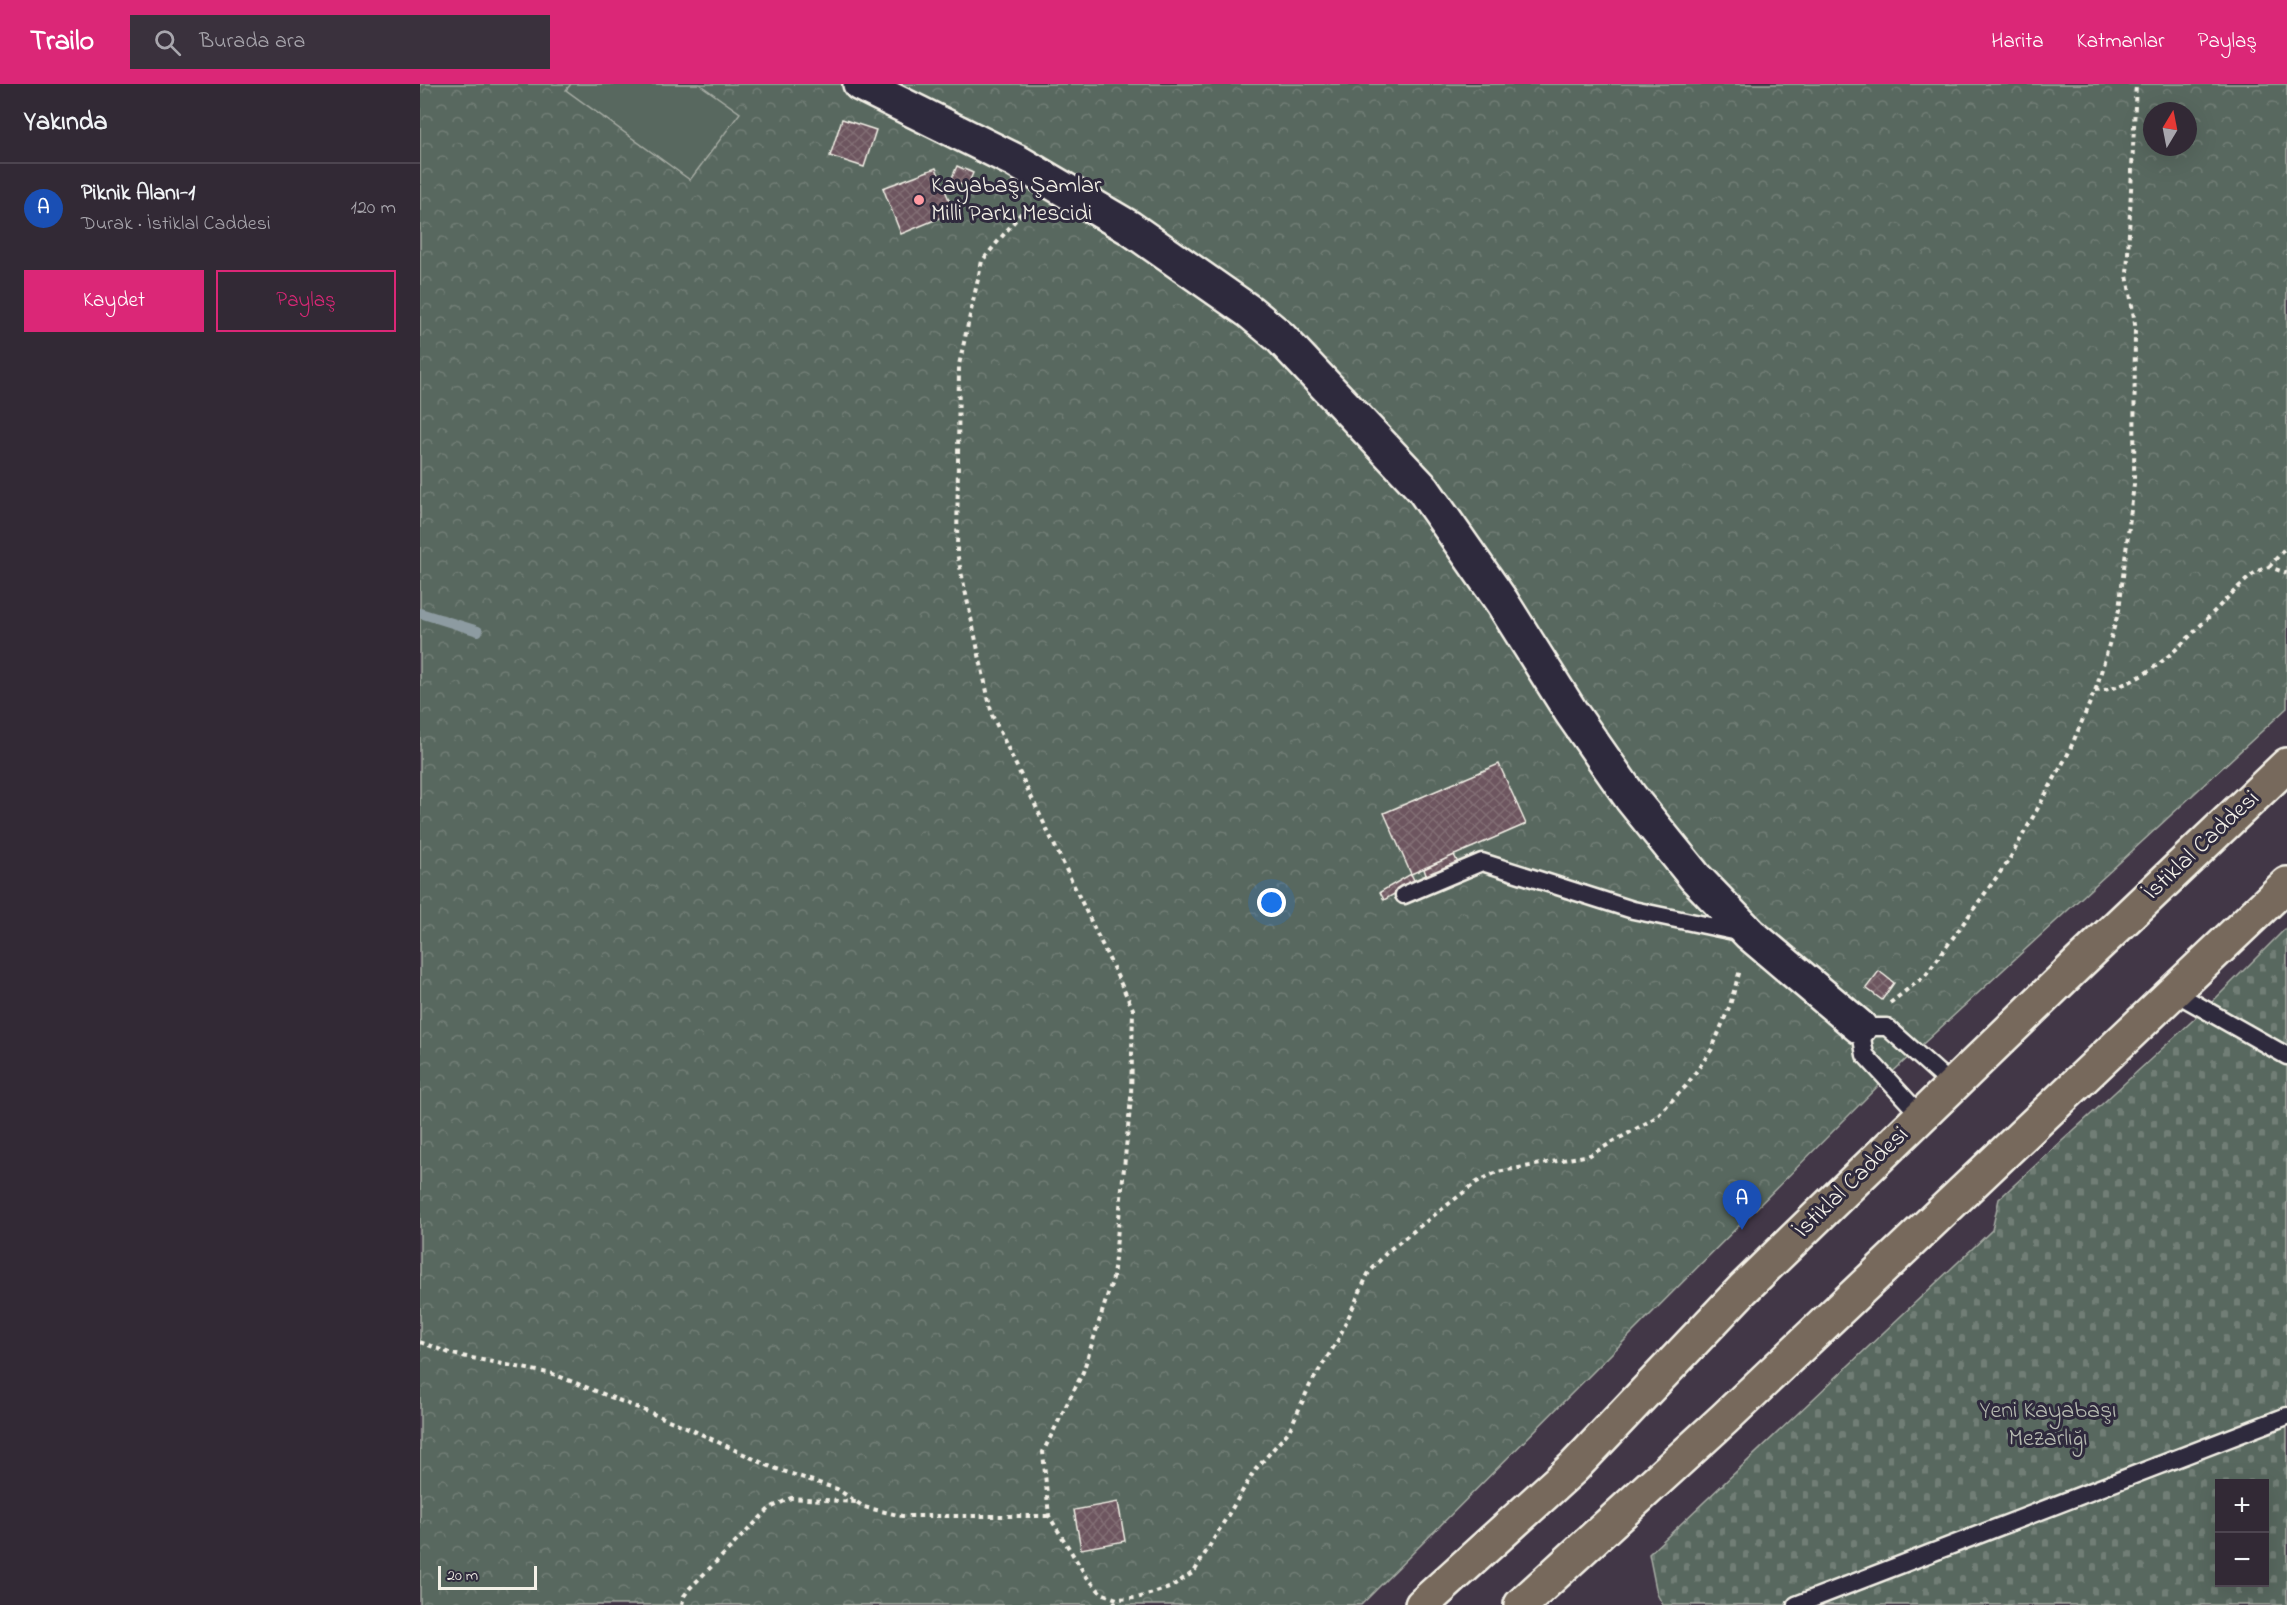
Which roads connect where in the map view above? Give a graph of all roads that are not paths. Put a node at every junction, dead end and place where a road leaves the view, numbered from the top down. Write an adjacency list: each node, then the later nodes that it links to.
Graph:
1 (860, 84): 5 (street)
2 (2287, 765): 9 (main road, İstiklal Caddesi)
3 (2287, 884): 6 (main road)
4 (1404, 895): 5 (lane)
5 (1750, 934): 7 (street)
6 (2174, 992): 8 (lane); 13 (main road)
7 (1860, 1027): 9 (lane); 10 (lane)
8 (2287, 1056)
9 (1953, 1086): 10 (main road, İstiklal Caddesi)
10 (1921, 1116): 12 (main road, İstiklal Caddesi)
11 (2287, 1416): 14 (lane)
12 (1422, 1605)
13 (1521, 1605)
14 (1796, 1605)

